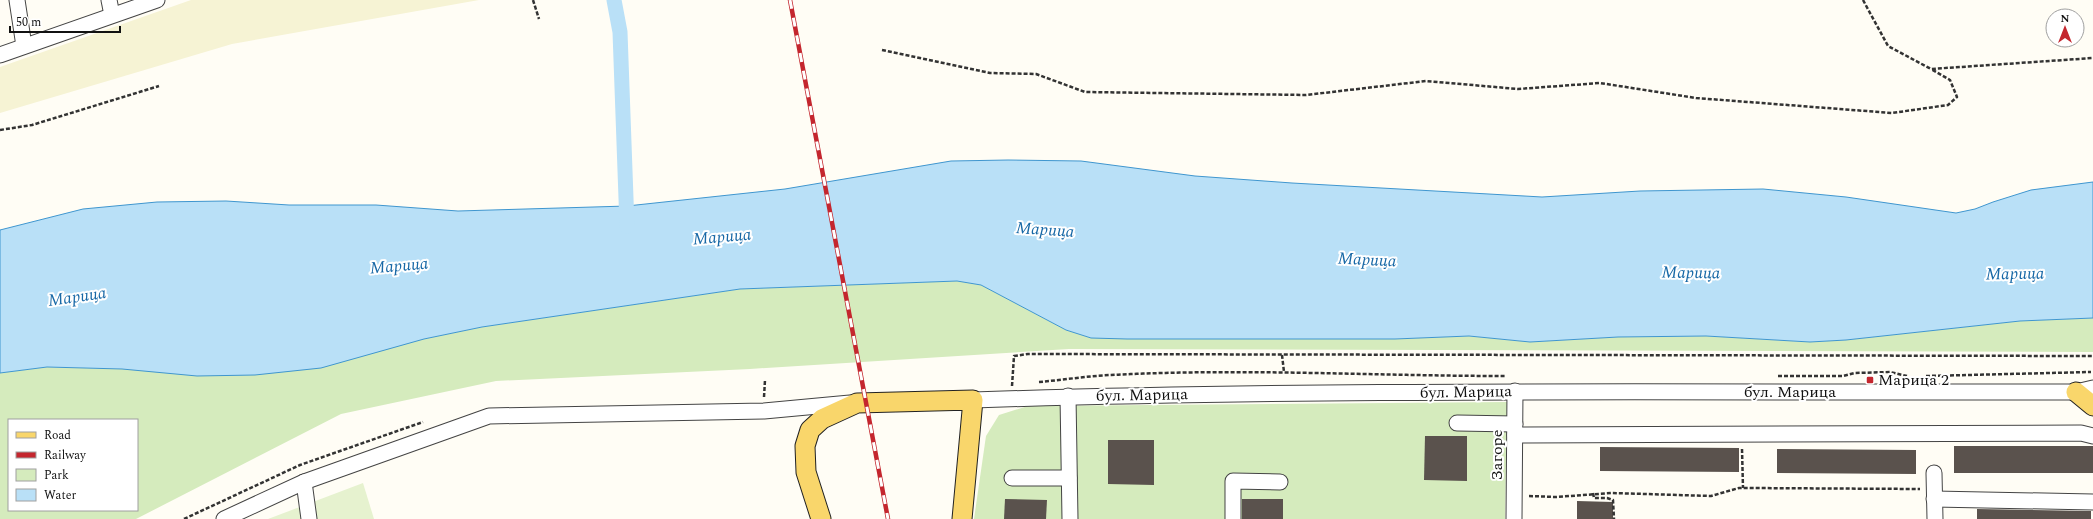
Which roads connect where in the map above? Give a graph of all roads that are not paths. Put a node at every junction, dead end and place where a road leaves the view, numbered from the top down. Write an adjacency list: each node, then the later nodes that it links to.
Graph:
1 (17, 0): 5 (street)
2 (109, 0): 4 (street)
3 (157, 0): 4 (street)
4 (112, 15): 5 (street)
5 (24, 46): 6 (street)
6 (0, 55)
7 (1515, 392): 8 (street, бул. Марица); 9 (street, бул. Марица); 14 (street, Загоре)
8 (2087, 393): 12 (main road)
9 (1068, 396): 10 (street, бул. Марица); 18 (street)
10 (973, 400): 11 (main road, бул. Марица); 26 (main road)
11 (857, 403): 19 (street); 25 (main road)
12 (2093, 406)
13 (1457, 423): 14 (street)
14 (1515, 430): 15 (street); 29 (street, Загоре)
15 (2093, 436)
16 (1934, 473): 21 (street)
17 (1012, 478): 18 (street)
18 (1069, 478): 27 (street)
19 (304, 482): 23 (street); 24 (street)
20 (1280, 482): 28 (street)
21 (1934, 494): 22 (street); 30 (street)
22 (2093, 502)
23 (224, 519)
24 (309, 519)
25 (822, 519)
26 (962, 519)
27 (1070, 519)
28 (1233, 519)
29 (1514, 519)
30 (1935, 519)

